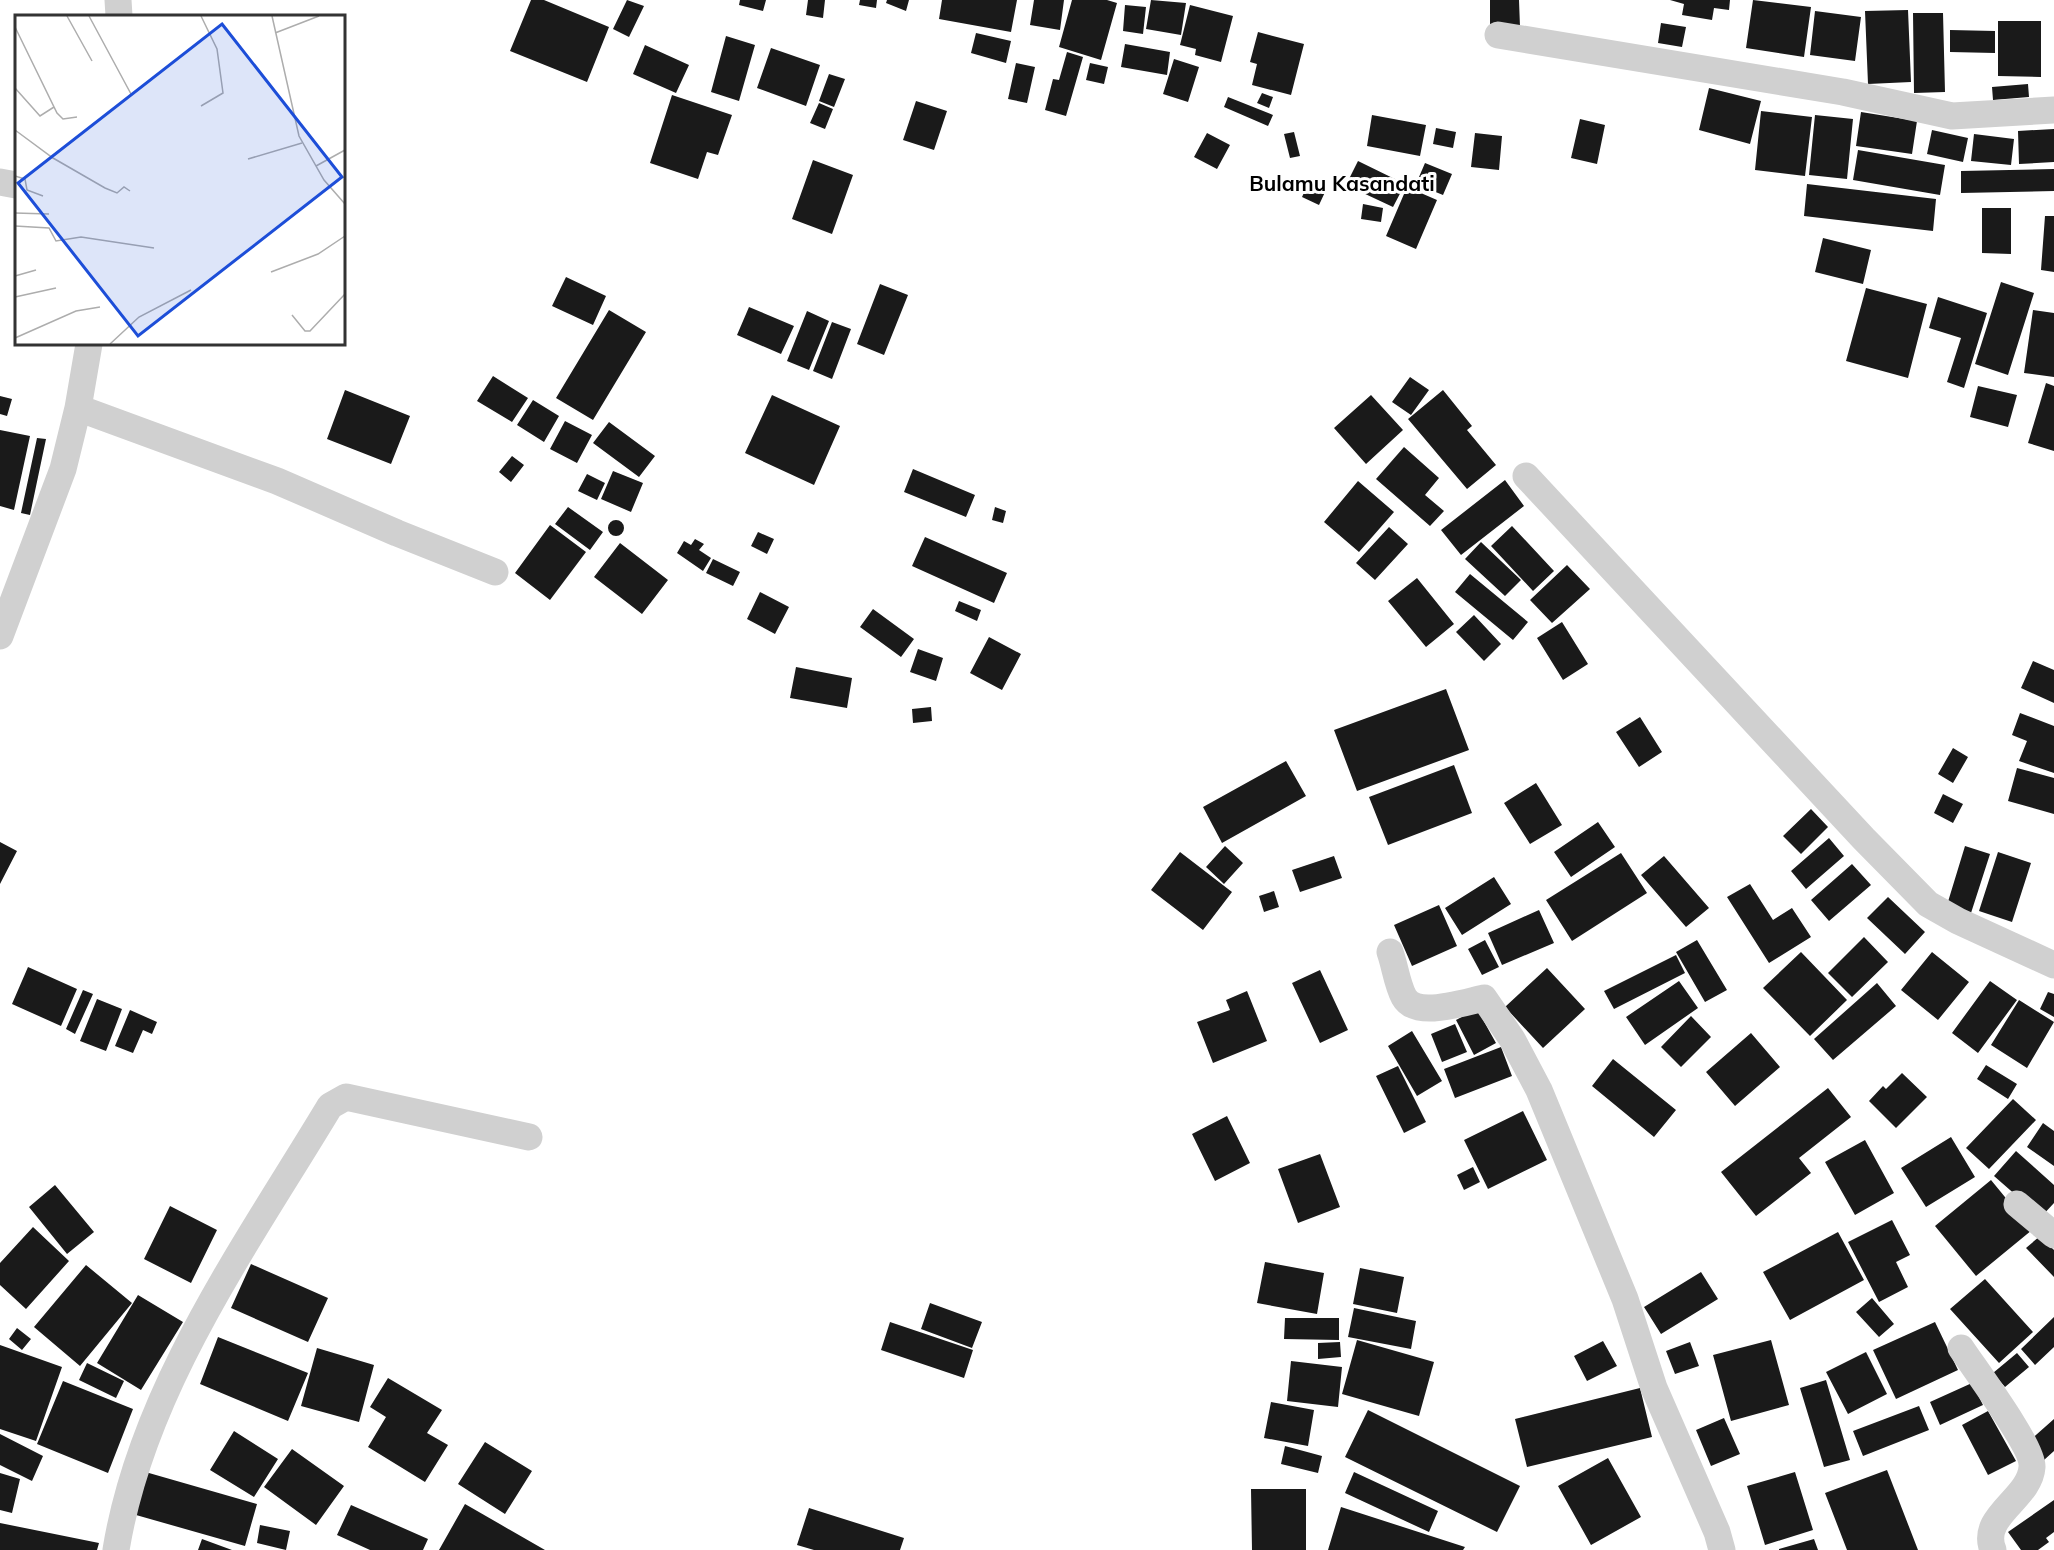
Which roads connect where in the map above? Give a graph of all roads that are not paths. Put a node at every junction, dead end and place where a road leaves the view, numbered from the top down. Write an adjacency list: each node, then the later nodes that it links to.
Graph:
1 (1498, 35): 2 (street)
2 (2054, 110)
3 (0, 182): 4 (street)
4 (15, 185)
5 (89, 345): 6 (street)
6 (78, 408): 8 (street); 9 (street)
7 (1526, 476): 11 (street)
8 (495, 572)
9 (0, 636)
10 (1390, 952): 17 (street)
11 (2054, 965)
12 (529, 1137): 16 (street)
13 (2017, 1204): 14 (street)
14 (2054, 1235)
15 (1960, 1348): 18 (street)
16 (116, 1550)
17 (1722, 1550)
18 (1993, 1550)

